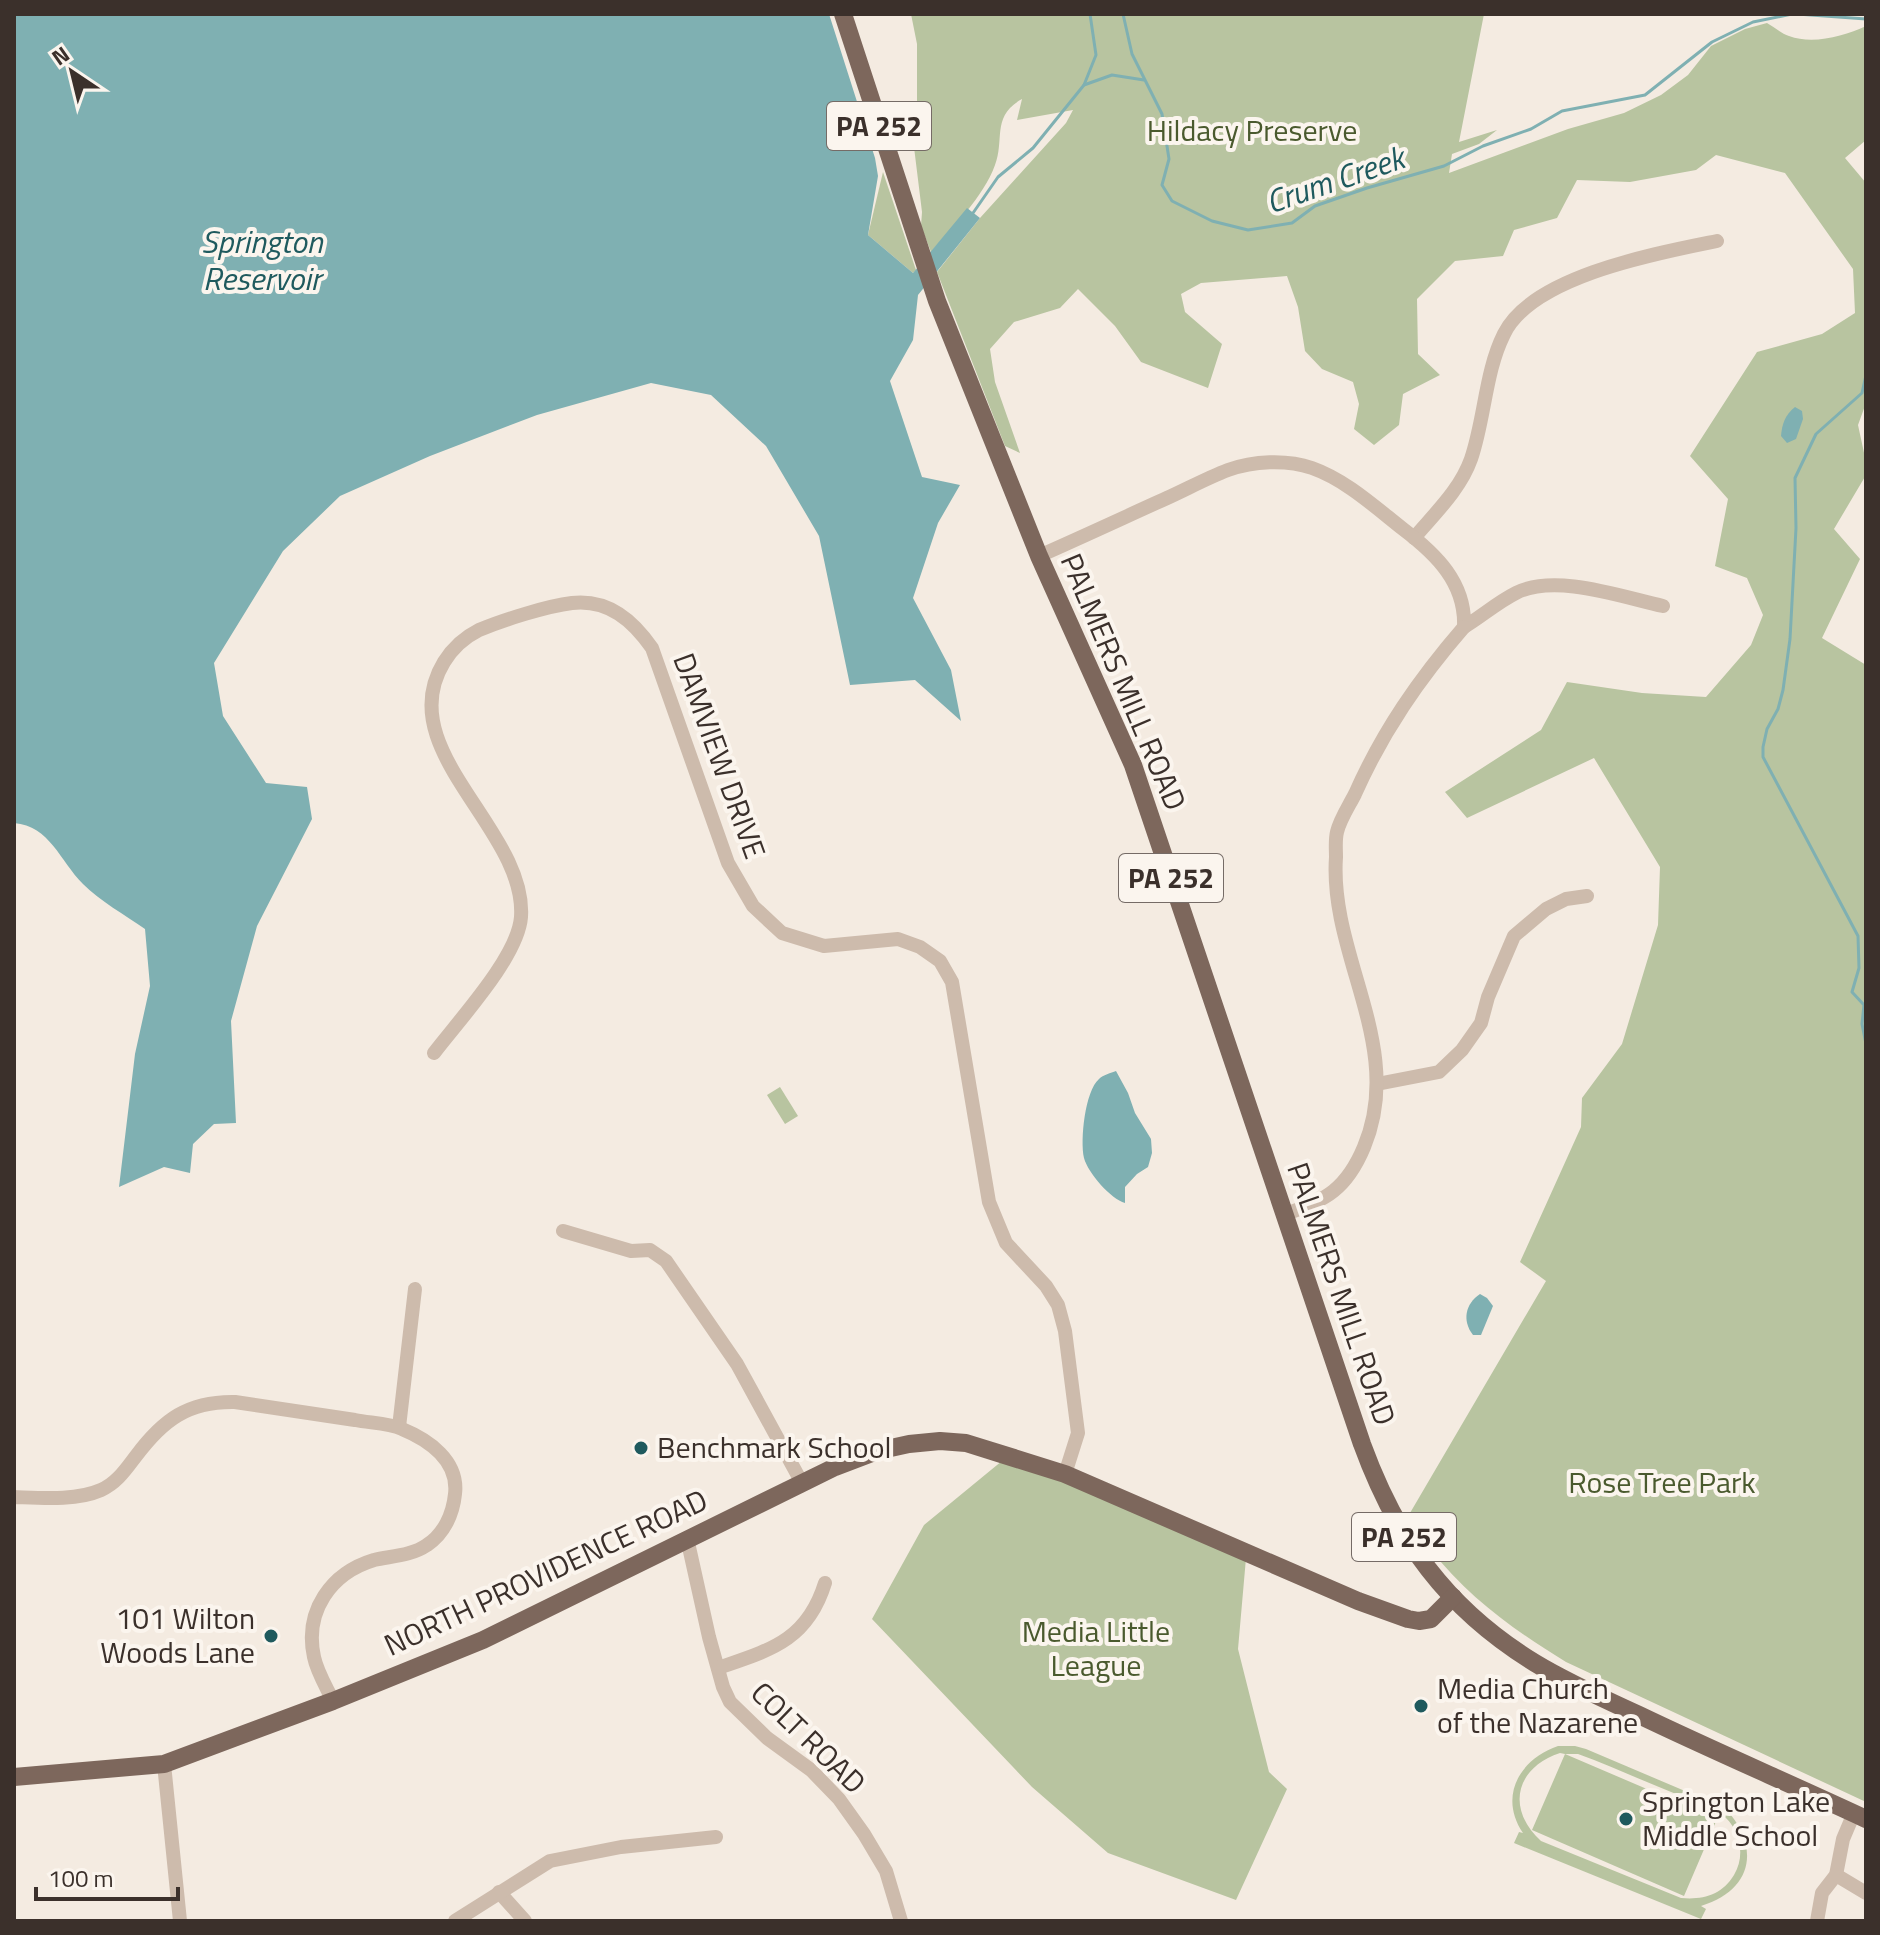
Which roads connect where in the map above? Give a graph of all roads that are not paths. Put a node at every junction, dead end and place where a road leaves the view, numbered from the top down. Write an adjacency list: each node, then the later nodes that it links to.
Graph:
1 (843, 14): 4 (main road, PALMERS MILL ROAD / PA 252)
2 (1717, 241): 3 (street)
3 (1414, 538): 4 (street); 6 (street)
4 (1039, 556): 10 (main road, PALMERS MILL ROAD / PA 252)
5 (1663, 606): 6 (street)
6 (1464, 627): 9 (street)
7 (1587, 896): 9 (street)
8 (434, 1053): 14 (street, DAMVIEW DRIVE)
9 (1377, 1084): 10 (street)
10 (1285, 1214): 19 (main road, PALMERS MILL ROAD / PA 252)
11 (563, 1231): 15 (street)
12 (415, 1289): 13 (street)
13 (399, 1427): 16 (street); 21 (street)
14 (1065, 1474): 15 (main road, NORTH PROVIDENCE ROAD); 19 (main road, NORTH PROVIDENCE ROAD)
15 (802, 1483): 17 (main road, NORTH PROVIDENCE ROAD)
16 (14, 1497)
17 (687, 1538): 20 (street, COLT ROAD); 21 (main road, NORTH PROVIDENCE ROAD)
18 (825, 1583): 20 (street)
19 (1453, 1597): 24 (main road, PA 252)
20 (718, 1668): 32 (street, COLT ROAD)
21 (333, 1701): 22 (main road, NORTH PROVIDENCE ROAD)
22 (164, 1764): 23 (main road, NORTH PROVIDENCE ROAD); 29 (street)
23 (14, 1777)
24 (1860, 1816): 26 (street)
25 (716, 1837): 27 (street)
26 (1836, 1875): 28 (street); 33 (street)
27 (499, 1892): 30 (street); 31 (street)
28 (1866, 1893)
29 (180, 1921)
30 (455, 1921)
31 (525, 1921)
32 (901, 1921)
33 (1817, 1921)

